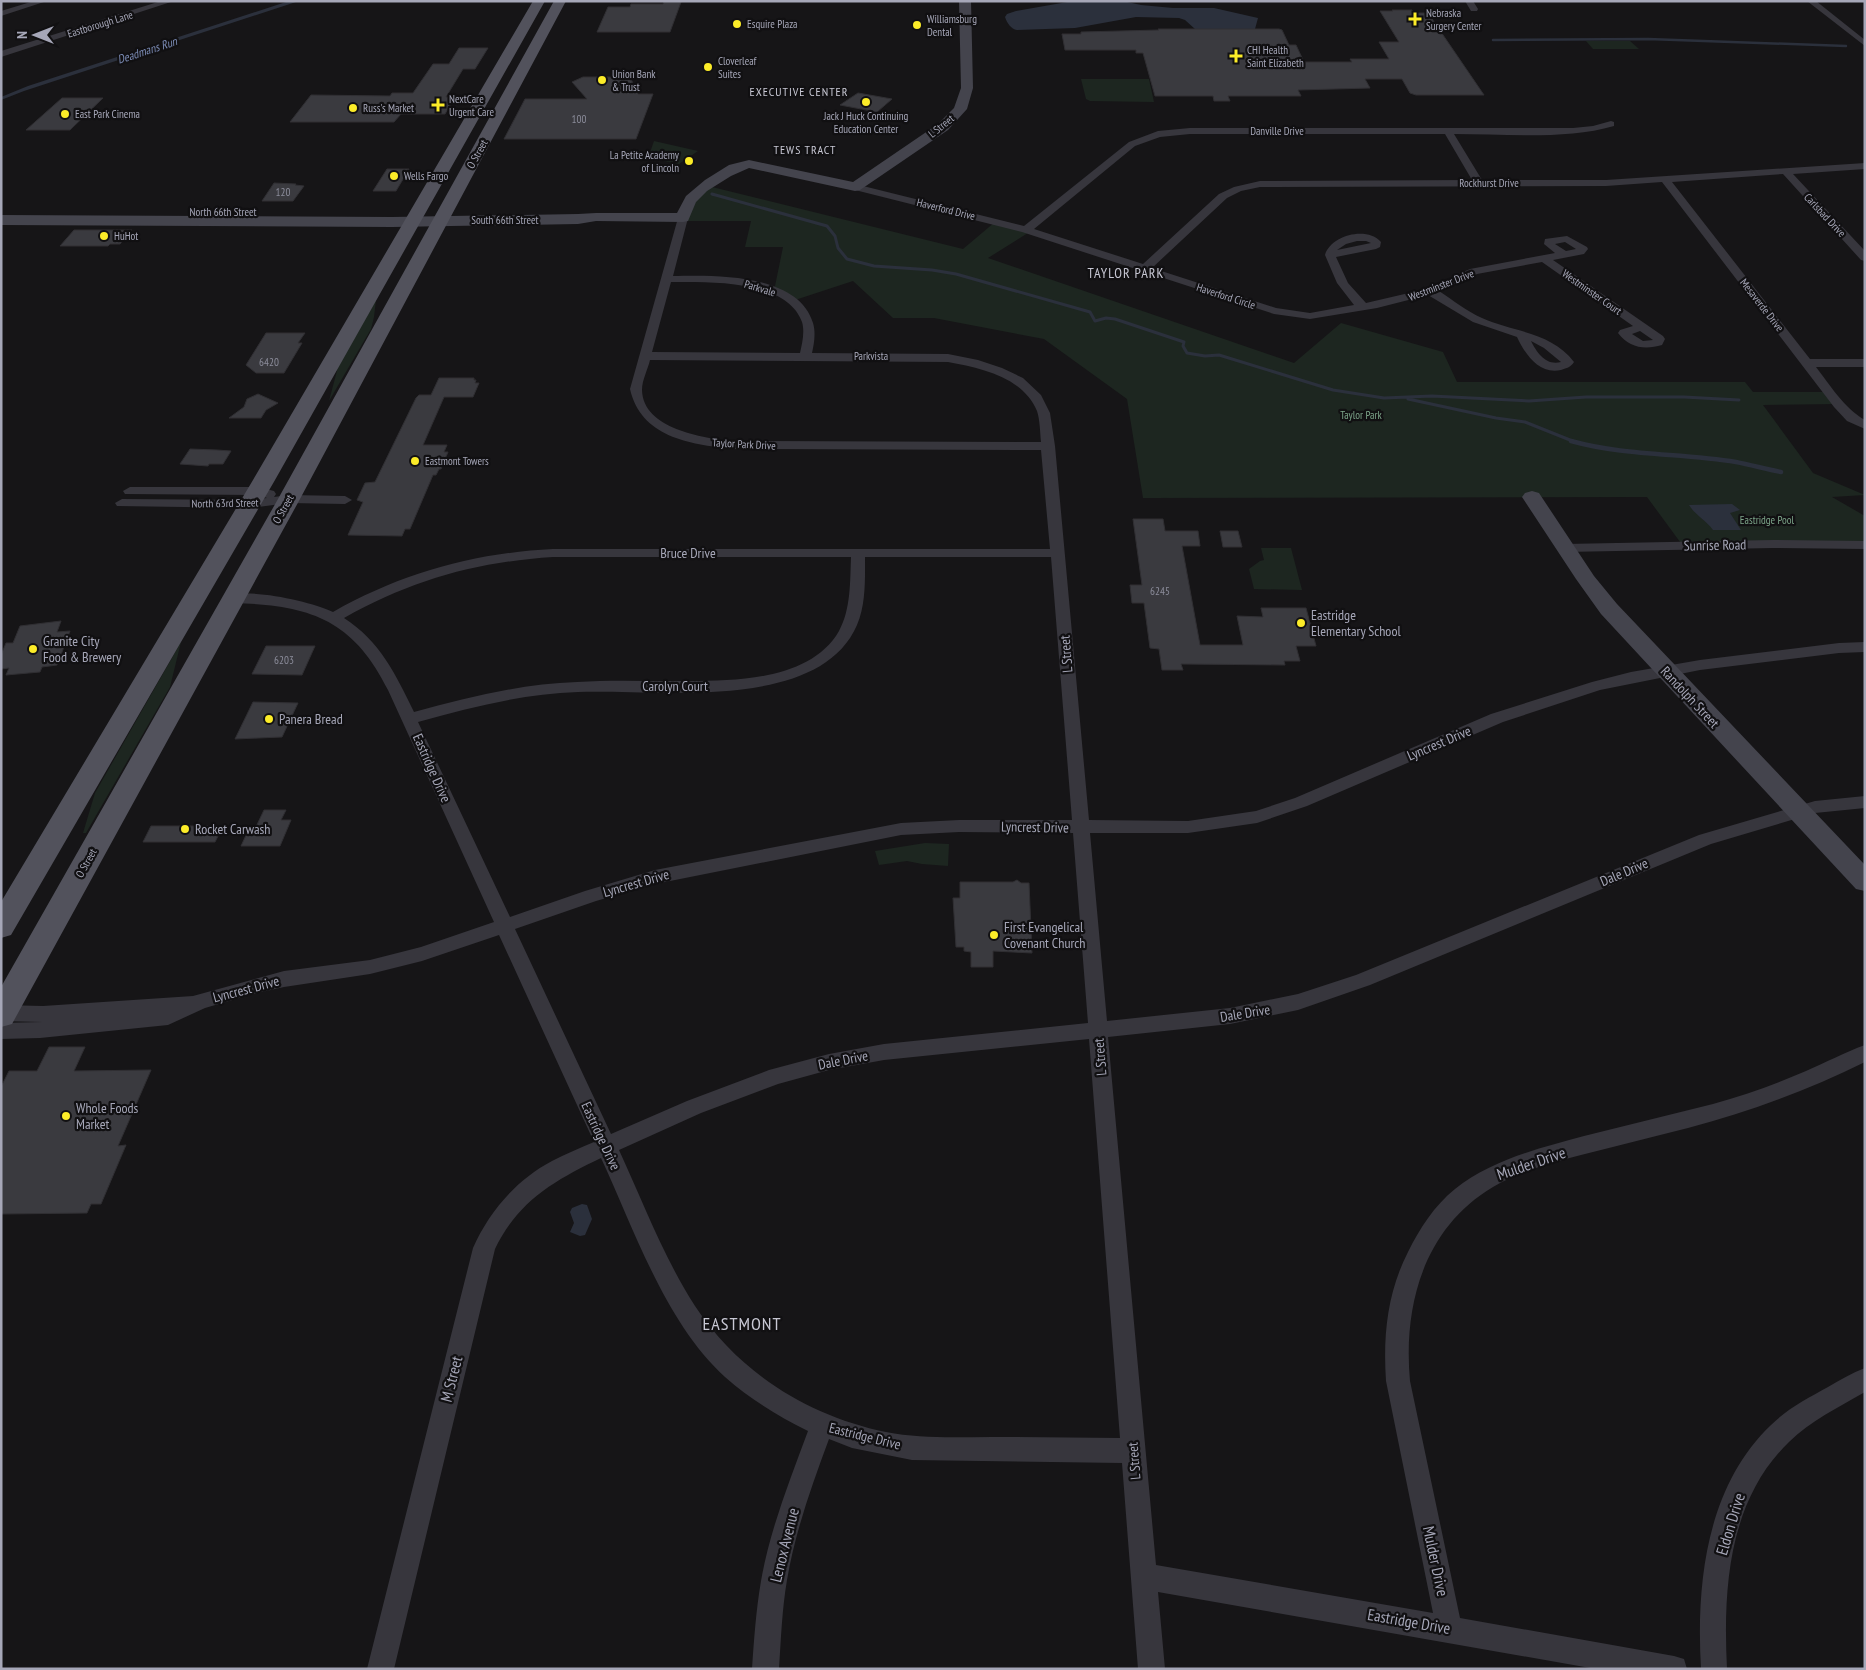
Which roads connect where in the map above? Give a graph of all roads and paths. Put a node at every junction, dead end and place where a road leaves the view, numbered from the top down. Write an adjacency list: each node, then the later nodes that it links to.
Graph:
1 (43, 1): 9 (street)
2 (170, 1): 11 (street, Eastborough Lane)
3 (539, 1): 22 (main road, O Street)
4 (560, 1): 23 (main road, O Street)
5 (965, 1): 19 (street, L Street)
6 (1469, 1): 8 (street)
7 (1811, 1): 10 (street)
8 (1474, 9)
9 (1, 14)
10 (1865, 44)
11 (1, 54)
12 (1610, 124): 13 (street, Danville Drive)
13 (1448, 132): 18 (street); 27 (street, Danville Drive)
14 (744, 165): 19 (street, Haverford Drive); 24 (street, Taylor Park Drive)
15 (1865, 166): 16 (street, Rockhurst Drive)
16 (1785, 171): 17 (street, Rockhurst Drive); 31 (street, Carlsbad Drive)
17 (1665, 179): 18 (street, Rockhurst Drive); 41 (street, Mesaverde Drive)
18 (1479, 183): 32 (street, Rockhurst Drive)
19 (855, 187): 27 (street, Haverford Drive)
20 (186, 212): 21 (street, North 66th Street); 22 (street, North 66th Street); 26 (street)
21 (1, 213)
22 (416, 217): 23 (street, South 66th Street); 26 (street, North 66th Street); 47 (main road, O Street)
23 (443, 217): 24 (street, South 66th Street); 48 (main road, O Street)
24 (683, 218): 33 (street, Taylor Park Drive)
25 (1, 220): 26 (street, North 66th Street)
26 (87, 221)
27 (1026, 230): 32 (street, Haverford Drive)
28 (1330, 255): 35 (street)
29 (1564, 255): 30 (street, Westminster Drive)
30 (1543, 258): 34 (street, Westminster Drive); 37 (street, Westminster Court)
31 (1865, 258)
32 (1144, 268): 36 (street, Haverford Circle)
33 (666, 279): 39 (street, Taylor Park Drive); 40 (street, Parkvale)
34 (1430, 291): 35 (street, Westminster Drive); 38 (street)
35 (1363, 308): 36 (street, Westminster Drive)
36 (1310, 316)
37 (1641, 326)
38 (1523, 336)
39 (644, 356): 40 (street, Parkvista); 44 (street, Taylor Park Drive)
40 (806, 356): 44 (street, Parkvista)
41 (1806, 363): 42 (street); 43 (street, Mesaverde Drive)
42 (1865, 363)
43 (1865, 425)
44 (1048, 446): 54 (street, L Street)
45 (130, 491): 47 (street, North 63rd Street)
46 (1532, 497): 52 (street, Randolph Street)
47 (254, 498): 48 (street, North 63rd Street); 50 (street, North 63rd Street); 65 (main road, O Street)
48 (289, 500): 49 (street, North 63rd Street); 55 (main road, O Street)
49 (345, 500)
50 (122, 503)
51 (1865, 545): 52 (street, Sunrise Road)
52 (1565, 548): 58 (street, Randolph Street)
53 (858, 553): 54 (street, Bruce Drive); 56 (street, Bruce Drive); 59 (street, Carolyn Court)
54 (1057, 553): 62 (street, L Street)
55 (234, 598): 56 (street, Eastridge Drive); 66 (main road, O Street)
56 (333, 618): 59 (street, Eastridge Drive)
57 (1865, 647): 58 (street, Lyncrest Drive)
58 (1664, 670): 61 (street, Randolph Street); 62 (street, Lyncrest Drive)
59 (409, 719): 64 (street, Eastridge Drive)
60 (1865, 802): 61 (street, Dale Drive)
61 (1800, 812): 63 (street, Randolph Street); 67 (street, Dale Drive)
62 (1080, 827): 64 (street, Lyncrest Drive); 67 (street, L Street)
63 (1865, 882)
64 (503, 926): 66 (street, Lyncrest Drive); 69 (street, Eastridge Drive)
65 (1, 927)
66 (1, 1018)
67 (1098, 1030): 69 (street, Dale Drive); 72 (street, L Street)
68 (1865, 1053): 74 (street, Mulder Drive)
69 (606, 1146): 71 (street, Eastridge Drive); 75 (street, M Street)
70 (1865, 1379): 79 (street, Eldon Drive)
71 (822, 1426): 72 (street, Eastridge Drive); 76 (street, Lenox Avenue)
72 (1133, 1451): 73 (street, L Street)
73 (1144, 1576): 74 (street, Eastridge Drive); 77 (street, L Street)
74 (1449, 1628): 78 (street, Eastridge Drive)
75 (380, 1669)
76 (765, 1669)
77 (1152, 1669)
78 (1674, 1669)
79 (1714, 1669)

